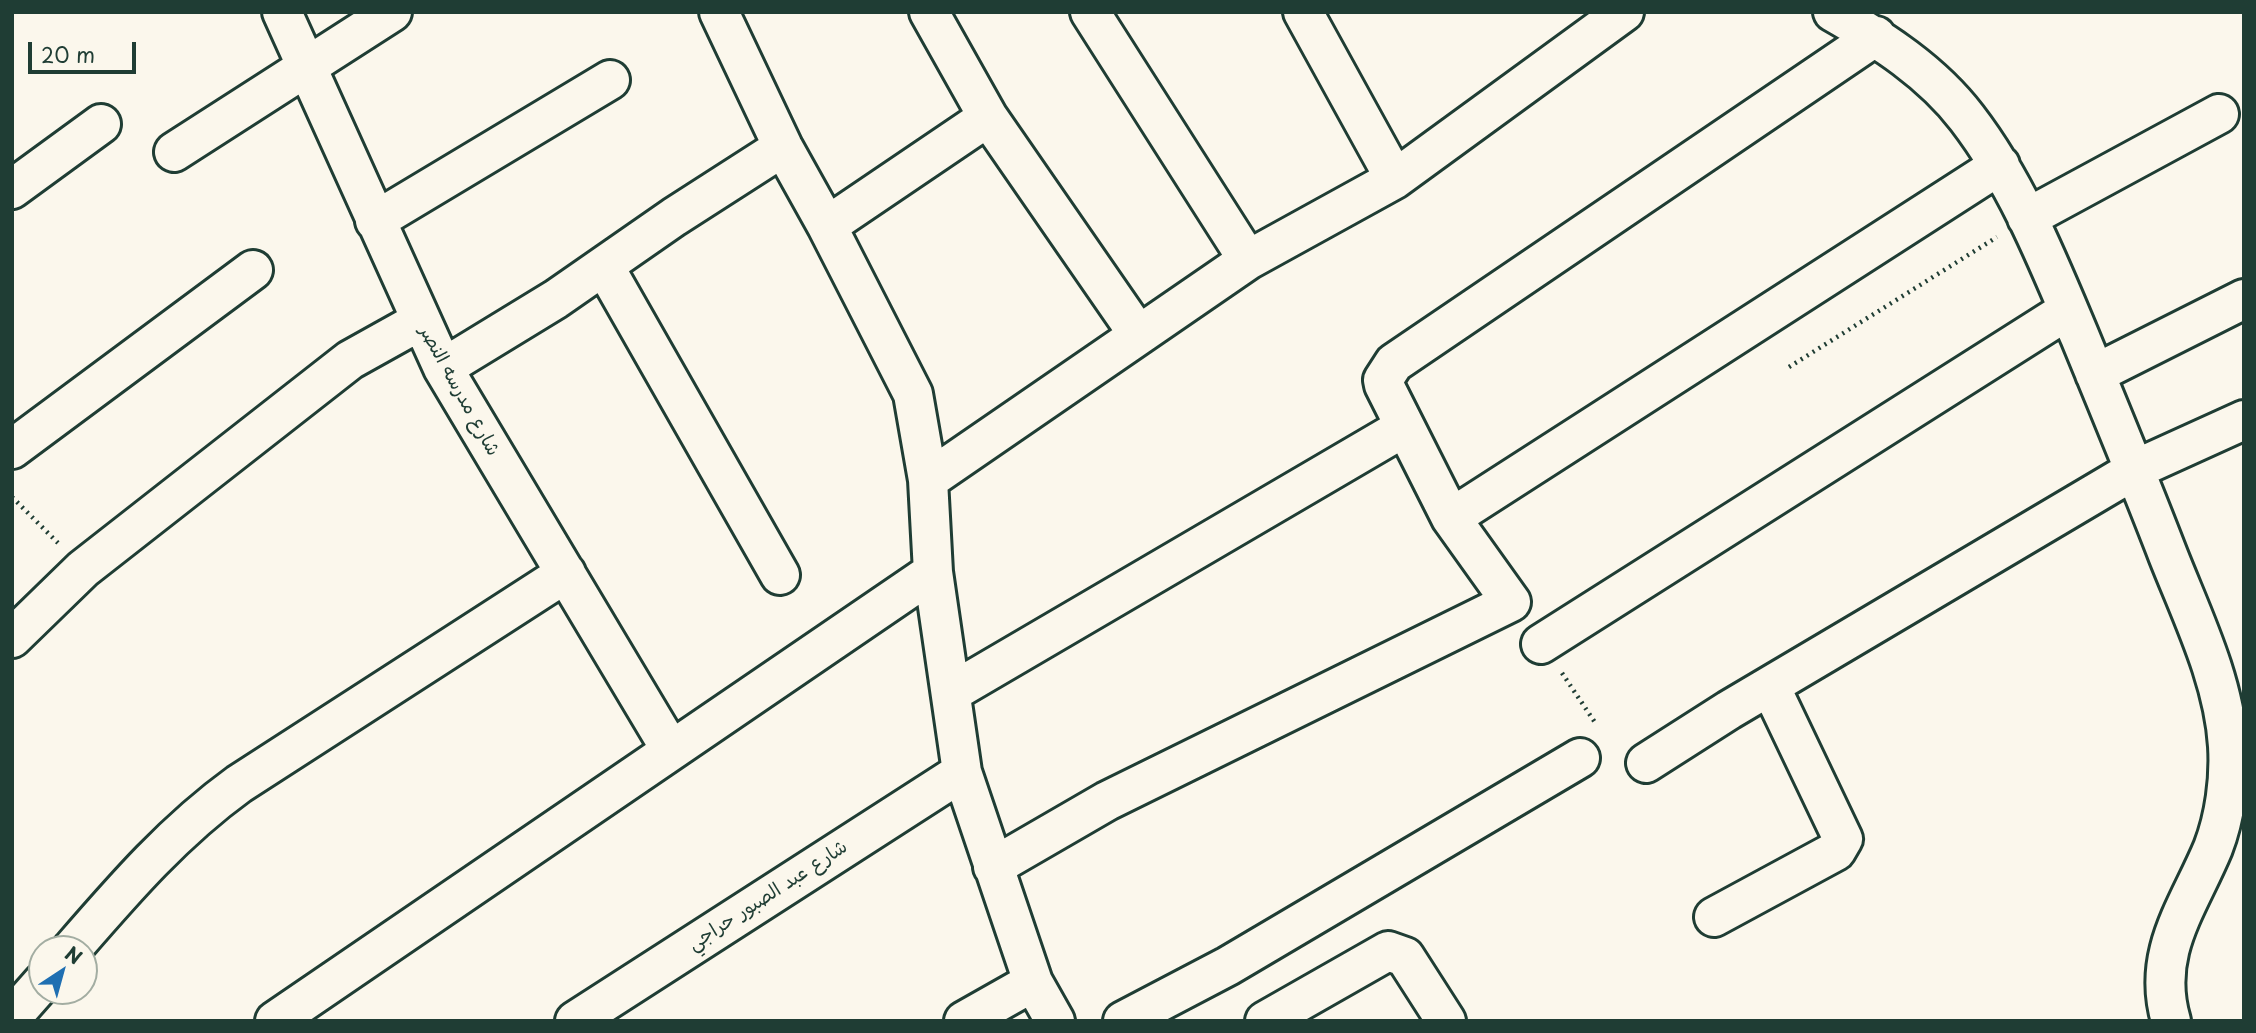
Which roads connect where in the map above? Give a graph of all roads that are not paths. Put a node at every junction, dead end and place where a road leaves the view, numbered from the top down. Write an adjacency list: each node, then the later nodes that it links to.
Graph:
1 (282, 12): 10 (street, شارع مدرسه النصر)
2 (392, 12): 10 (street)
3 (719, 12): 15 (street)
4 (929, 12): 13 (street)
5 (1090, 12): 23 (street)
6 (1303, 12): 18 (street)
7 (1625, 12): 18 (street)
8 (1833, 12): 9 (street)
9 (1876, 36): 17 (street); 33 (street)
10 (307, 68): 16 (street); 21 (street, شارع مدرسه النصر)
11 (610, 80): 21 (street)
12 (2219, 114): 20 (street)
13 (988, 117): 22 (street); 29 (street)
14 (101, 124): 19 (street)
15 (783, 147): 22 (street); 24 (street)
16 (174, 152)
17 (2000, 164): 20 (street); 37 (street)
18 (1395, 178): 23 (street)
19 (12, 189)
20 (2027, 218): 27 (street)
21 (375, 221): 28 (street, شارع مدرسه النصر)
22 (827, 226): 36 (street)
23 (1248, 260): 29 (street)
24 (604, 266): 30 (street); 40 (street)
25 (253, 271): 34 (street)
26 (2244, 299): 31 (street)
27 (2068, 310): 31 (street); 42 (street)
28 (420, 321): 30 (street, شارع مدرسه النصر); 41 (street)
29 (1138, 334): 36 (street)
30 (443, 368): 39 (street, شارع مدرسه النصر)
31 (2095, 374): 35 (street)
32 (2244, 420): 35 (street)
33 (1403, 428): 37 (street); 44 (street)
34 (12, 449)
35 (2136, 470): 43 (street); 62 (street)
36 (928, 480): 38 (street)
37 (1451, 518): 49 (street)
38 (933, 572): 44 (street); 45 (street)
39 (566, 573): 45 (street, شارع مدرسه النصر); 51 (street)
40 (780, 575)
41 (12, 638)
42 (1541, 644)
43 (1770, 686): 47 (street); 50 (street)
44 (952, 692): 48 (street)
45 (671, 750): 55 (street)
46 (1580, 758): 59 (street)
47 (1646, 763)
48 (962, 772): 49 (street); 56 (street, شارع عبد الصبور حراجي)
49 (993, 867): 52 (street)
50 (1714, 917)
51 (84, 935)
52 (1033, 982): 57 (street); 58 (street)
53 (28, 999): 54 (street)
54 (12, 1017)
55 (275, 1021)
56 (575, 1021)
57 (964, 1021)
58 (1055, 1021)
59 (1123, 1021)
60 (1265, 1021): 61 (street)
61 (1446, 1021)
62 (2171, 1021)

